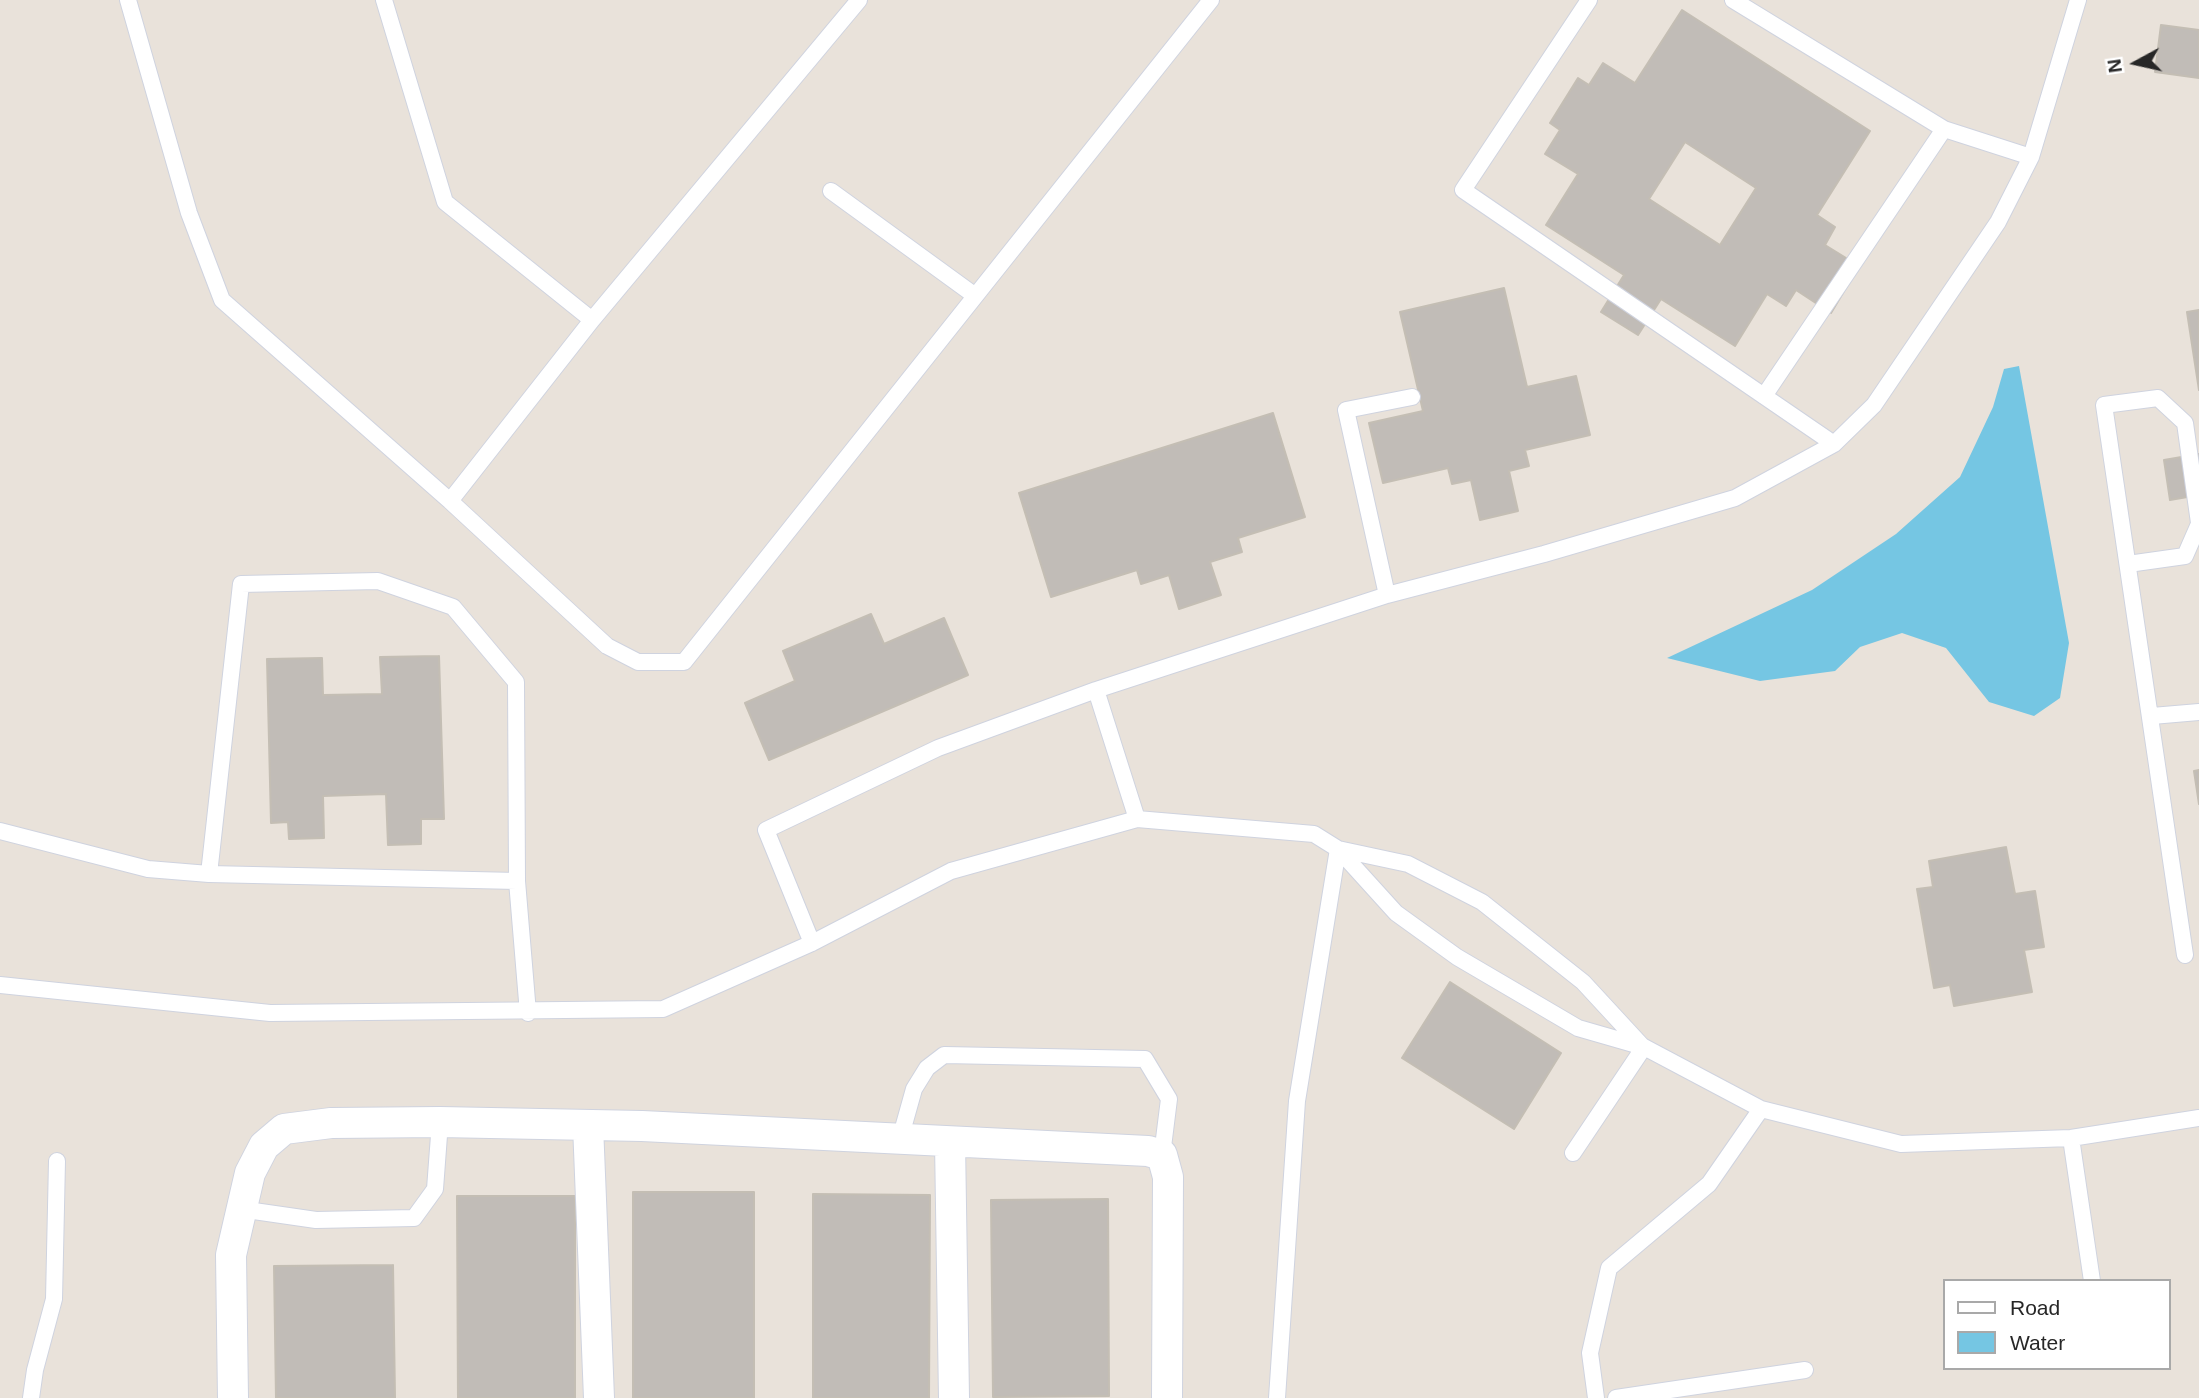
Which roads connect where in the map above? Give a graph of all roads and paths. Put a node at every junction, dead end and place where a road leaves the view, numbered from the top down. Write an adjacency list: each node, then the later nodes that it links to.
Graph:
1 (128, 0): 16 (lane)
2 (384, 0): 12 (lane)
3 (859, 0): 12 (lane)
4 (1212, 0): 11 (lane)
5 (1589, 0): 13 (lane)
6 (1733, 0): 8 (lane)
7 (2078, 0): 9 (lane)
8 (1944, 130): 9 (lane); 13 (lane)
9 (2031, 157): 15 (lane)
10 (831, 191): 11 (lane)
11 (974, 295): 16 (lane)
12 (592, 320): 16 (lane)
13 (1764, 396): 15 (lane)
14 (1412, 397): 19 (lane)
15 (1834, 444): 19 (lane)
16 (450, 500)
17 (2199, 524): 18 (lane); 18 (lane)
18 (2128, 564): 22 (lane)
19 (1387, 595): 20 (lane)
20 (1097, 690): 23 (lane); 28 (lane)
21 (2199, 712): 22 (lane)
22 (2152, 716): 29 (lane)
23 (1138, 819): 25 (lane); 28 (lane)
24 (0, 831): 26 (lane)
25 (1338, 849): 32 (lane); 32 (lane); 51 (lane)
26 (209, 874): 27 (lane); 27 (lane)
27 (517, 881): 31 (lane)
28 (812, 943): 31 (lane)
29 (2185, 954)
30 (0, 985): 31 (lane)
31 (528, 1013)
32 (1644, 1047): 33 (lane); 40 (lane)
33 (1762, 1109): 38 (lane); 52 (lane)
34 (2199, 1118): 38 (lane)
35 (440, 1122): 36 (street); 43 (street); 43 (lane)
36 (588, 1125): 37 (street); 48 (street)
37 (900, 1139): 39 (street); 41 (lane)
38 (2071, 1139): 44 (lane)
39 (950, 1142): 41 (street); 49 (street)
40 (1573, 1153)
41 (1162, 1155): 50 (street)
42 (57, 1161): 46 (lane)
43 (240, 1209): 47 (street)
44 (2092, 1279)
45 (1805, 1370): 53 (lane)
46 (31, 1398)
47 (233, 1398)
48 (599, 1398)
49 (954, 1398)
50 (1167, 1398)
51 (1276, 1398)
52 (1596, 1398)
53 (1616, 1398)

